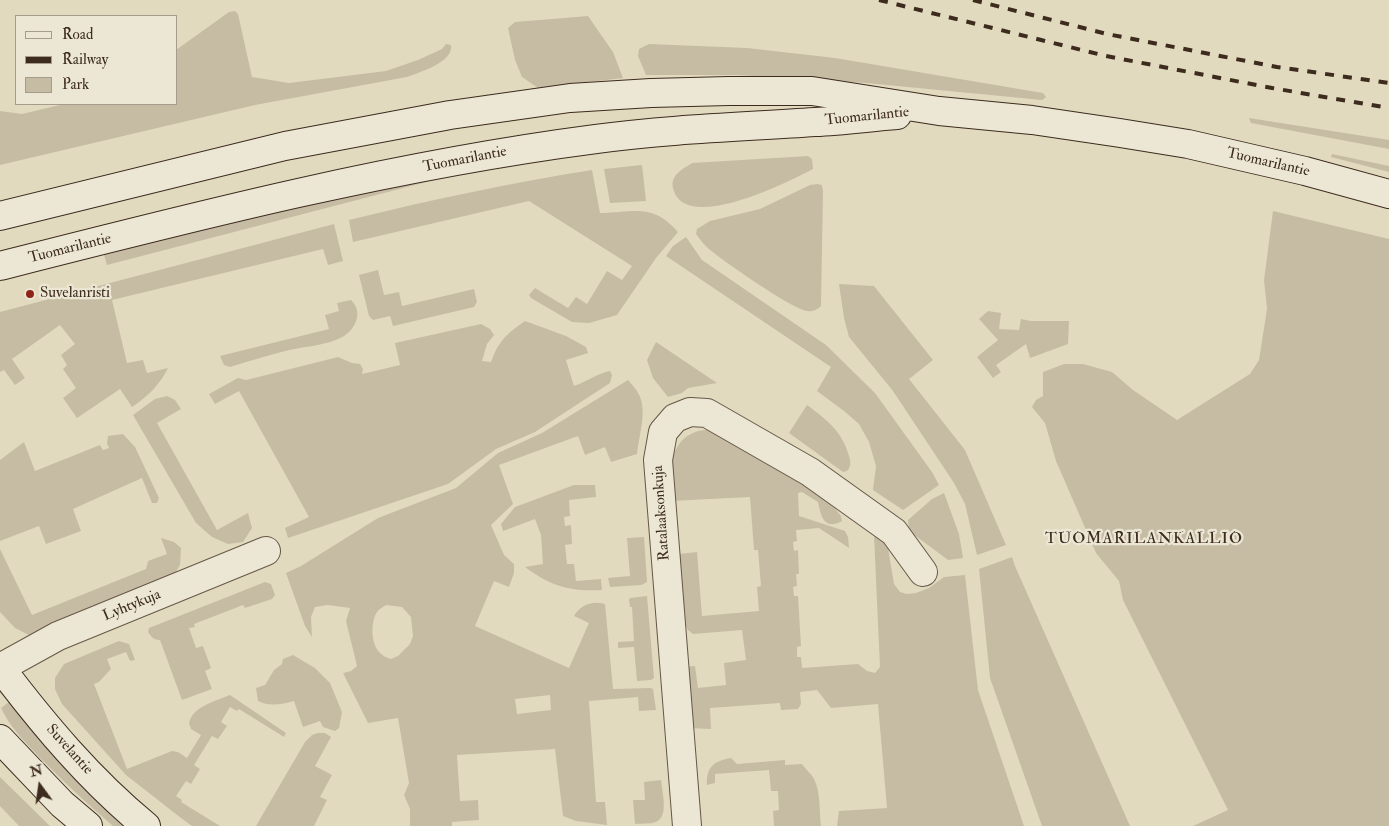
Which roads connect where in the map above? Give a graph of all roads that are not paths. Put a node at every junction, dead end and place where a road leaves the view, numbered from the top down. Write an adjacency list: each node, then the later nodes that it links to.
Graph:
1 (939, 110): 2 (main road, Tuomarilantie); 3 (main road, Tuomarilantie); 4 (main road, Tuomarilantie)
2 (1389, 194)
3 (0, 216)
4 (0, 266)
5 (266, 551): 7 (main road, Lyhtykuja)
6 (923, 572): 11 (main road, Ratalaaksonkuja)
7 (0, 668): 10 (main road, Suvelantie)
8 (0, 739): 9 (main road)
9 (88, 826)
10 (146, 826)
11 (688, 826)

